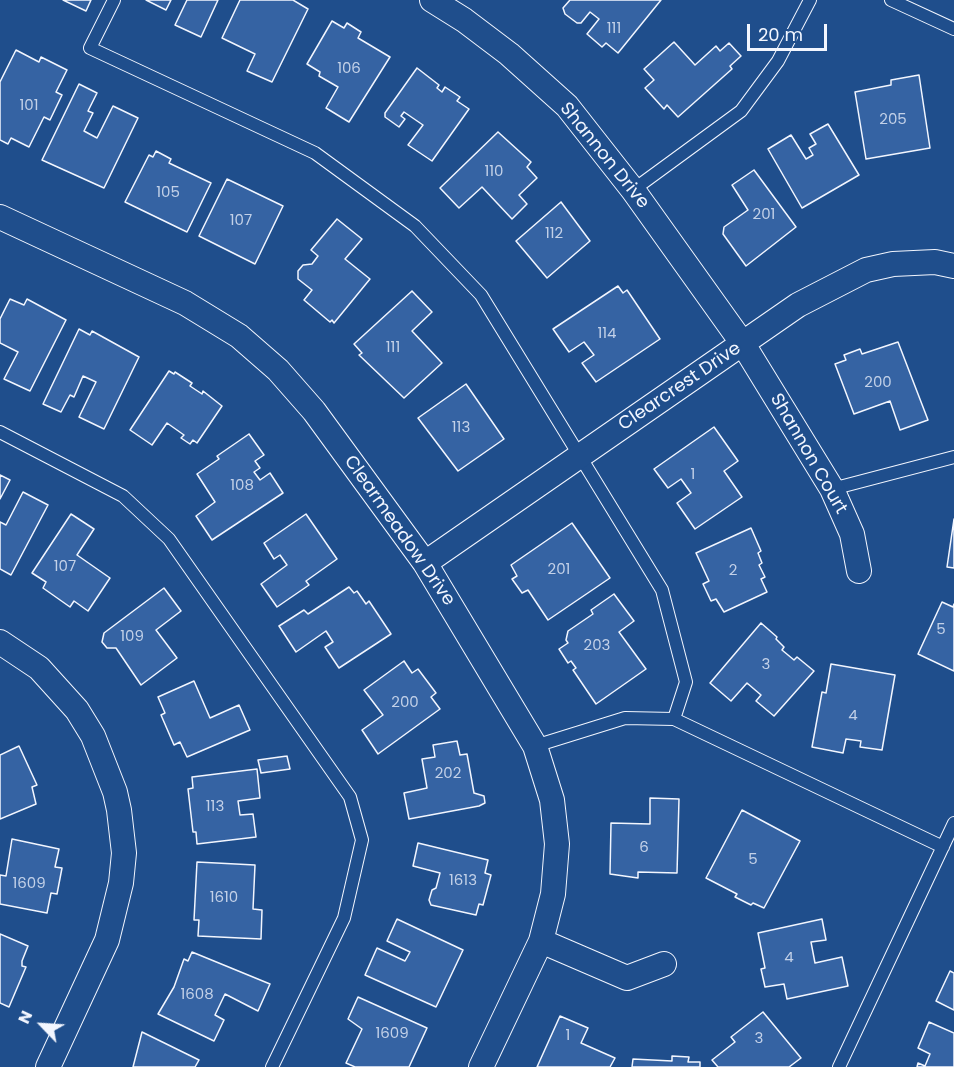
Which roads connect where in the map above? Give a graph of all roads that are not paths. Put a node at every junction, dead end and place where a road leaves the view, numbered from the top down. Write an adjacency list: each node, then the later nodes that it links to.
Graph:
1 (114, 0): 13 (lane)
2 (432, 0): 8 (street, Shannon Drive)
3 (810, 0): 8 (lane)
4 (891, 0): 6 (lane)
5 (924, 0): 6 (lane)
6 (919, 13): 7 (lane)
7 (954, 29)
8 (633, 190): 11 (street, Shannon Drive)
9 (1, 221): 16 (street, Clearmeadow Drive)
10 (954, 266): 11 (street, Clearcrest Drive)
11 (743, 344): 13 (street, Clearcrest Drive); 15 (street, Shannon Court)
12 (0, 432): 26 (lane)
13 (581, 454): 16 (street, Clearcrest Drive); 19 (lane)
14 (954, 457): 15 (lane)
15 (832, 489): 17 (street, Shannon Court)
16 (425, 563): 20 (street, Clearmeadow Drive)
17 (859, 571)
18 (0, 642): 25 (street)
19 (674, 718): 20 (lane); 22 (lane)
20 (535, 746): 23 (street, Clearmeadow Drive)
21 (954, 823): 22 (lane)
22 (943, 847): 28 (lane)
23 (541, 941): 24 (street); 27 (street, Clearmeadow Drive)
24 (664, 964)
25 (48, 1067)
26 (272, 1067)
27 (481, 1067)
28 (839, 1067)

